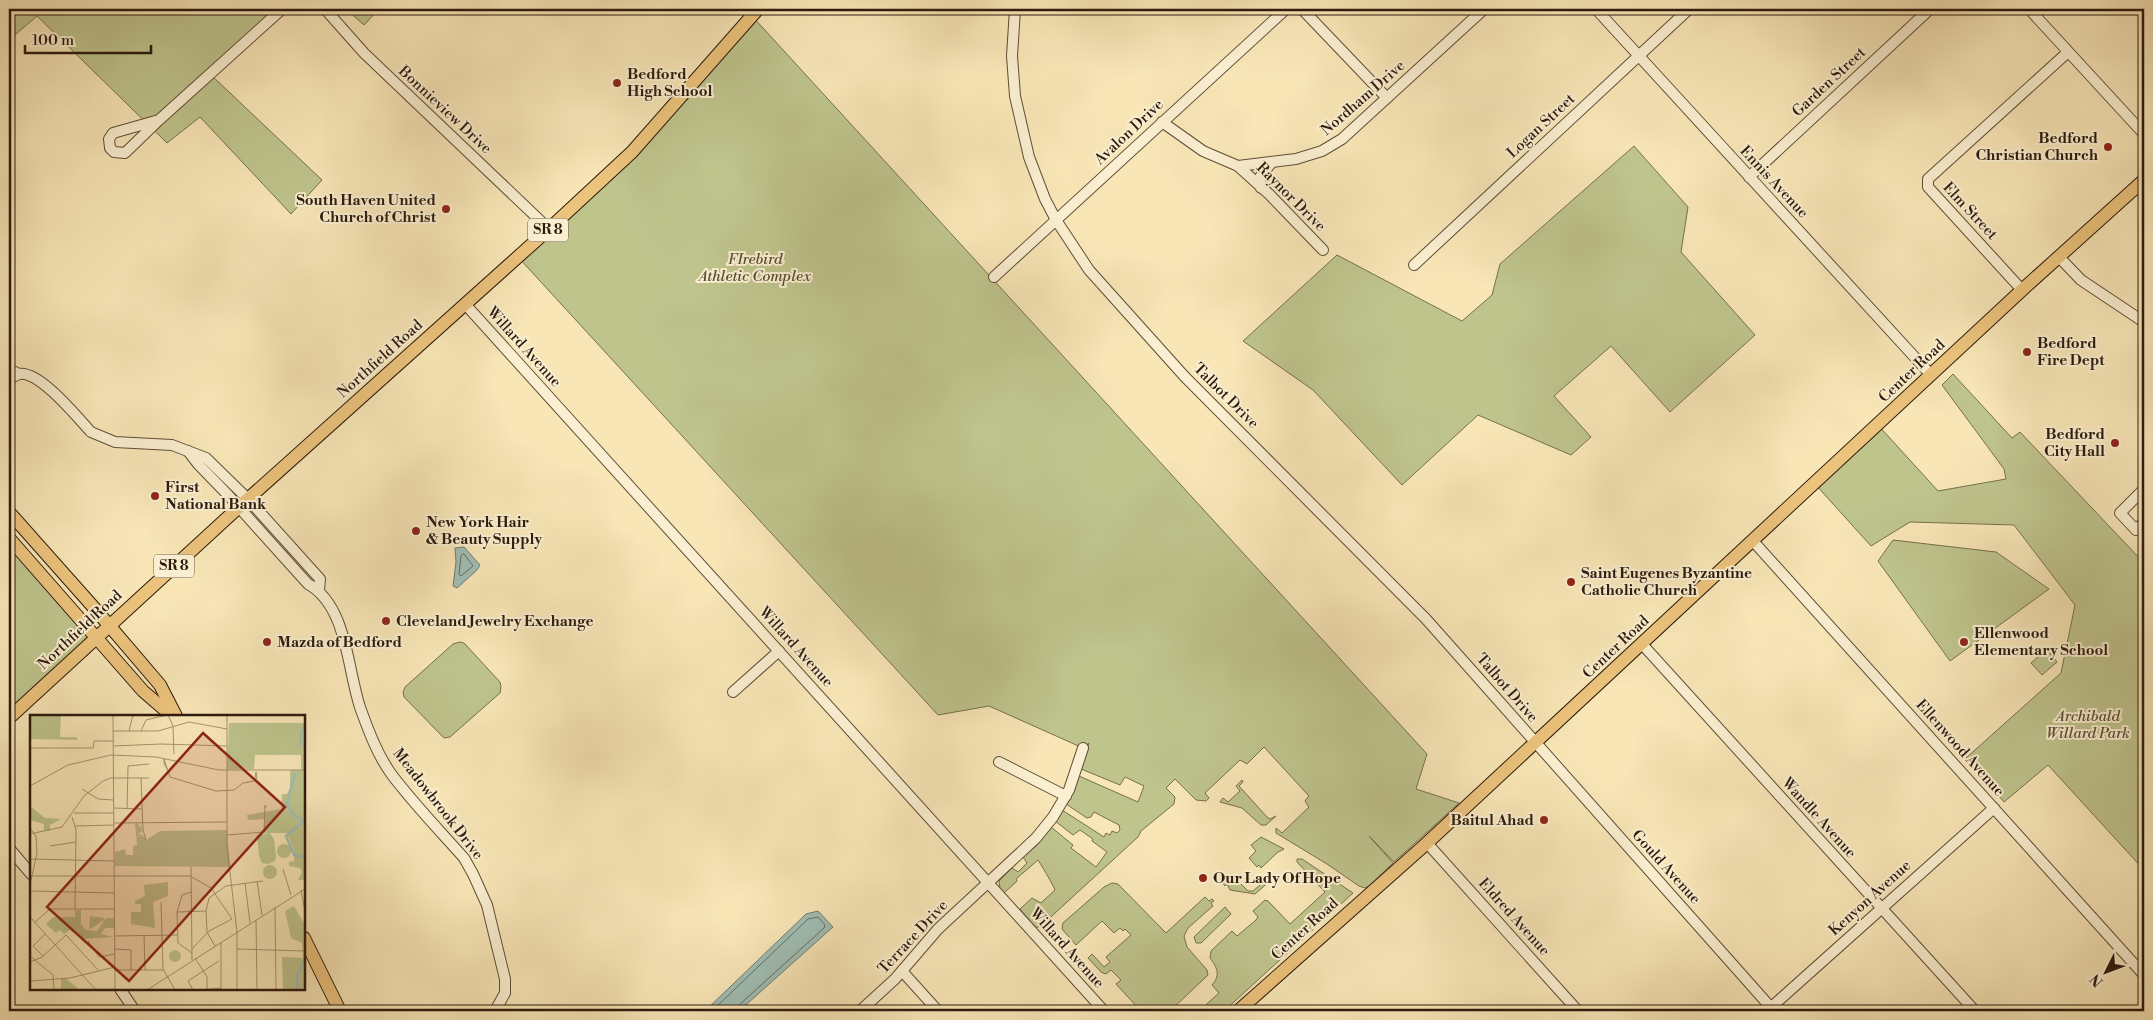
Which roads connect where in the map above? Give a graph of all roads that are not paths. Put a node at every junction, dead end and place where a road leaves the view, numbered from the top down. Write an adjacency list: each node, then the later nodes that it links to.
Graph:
1 (282, 9): 15 (street)
2 (325, 9): 24 (street, Bonnieview Drive)
3 (758, 9): 24 (main road, Northfield Road / SR 8)
4 (1015, 9): 23 (street, Talbot Drive)
5 (1286, 9): 16 (street, Avalon Drive)
6 (1302, 9): 14 (street)
7 (1484, 9): 14 (street, Nordham Drive)
8 (1596, 9): 13 (street, Ennis Avenue)
9 (1688, 9): 13 (street, Logan Street)
10 (1930, 9): 20 (street, Garden Street)
11 (2029, 9): 12 (street)
12 (2068, 52): 17 (street); 29 (street, Elm Street)
13 (1638, 56): 20 (street, Ennis Avenue); 27 (street, Logan Street)
14 (1387, 98): 18 (street, Nordham Drive)
15 (159, 120): 15 (street)
16 (1162, 122): 19 (street); 23 (street, Avalon Drive)
17 (2144, 134)
18 (1272, 162): 19 (street, Nordham Drive); 22 (street)
19 (1238, 166): 22 (street, Raynor Drive)
20 (1749, 177): 34 (street, Ennis Avenue)
21 (2144, 180): 26 (main road, Center Road)
22 (1261, 188): 25 (street, Raynor Drive)
23 (1056, 220): 28 (street, Avalon Drive); 50 (street, Talbot Drive)
24 (549, 229): 30 (main road, Northfield Road / SR 8)
25 (1322, 250)
26 (2059, 257): 29 (main road, Center Road); 31 (street)
27 (1414, 265)
28 (994, 277)
29 (2022, 290): 34 (main road, Center Road)
30 (465, 304): 37 (main road, Northfield Road / SR 8); 45 (street, Willard Avenue)
31 (2144, 322)
32 (9, 369): 33 (street, Meadowbrook Drive)
33 (19, 374): 35 (street); 37 (street, Meadowbrook Drive)
34 (1931, 375): 41 (main road, Center Road)
35 (9, 379)
36 (2144, 489): 39 (street)
37 (244, 503): 42 (main road, Northfield Road / SR 8); 67 (street, Meadowbrook Drive)
38 (9, 512): 42 (main road)
39 (2144, 522)
40 (9, 538): 43 (main road)
41 (1753, 541): 44 (main road, Center Road); 54 (street, Ellenwood Avenue)
42 (109, 625): 43 (main road, Northfield Road / SR 8); 48 (main road)
43 (96, 637): 47 (main road); 49 (main road, Northfield Road / SR 8)
44 (1642, 644): 50 (main road, Center Road); 59 (street, Wandle Avenue)
45 (779, 651): 46 (street); 58 (street, Willard Avenue)
46 (733, 692)
47 (171, 715)
48 (176, 715)
49 (9, 718)
50 (1535, 744): 55 (main road, Center Road); 64 (street, Gould Avenue)
51 (1083, 748): 53 (street, Terrace Drive)
52 (999, 762): 53 (street)
53 (1066, 796): 58 (street, Terrace Drive)
54 (1994, 808): 59 (street, Kenyon Avenue); 62 (street, Ellenwood Avenue)
55 (1427, 843): 71 (main road, Center Road); 72 (street, Eldred Avenue)
56 (9, 848): 57 (street)
57 (30, 873)
58 (989, 883): 61 (street, Terrace Drive); 70 (street, Willard Avenue)
59 (1880, 908): 64 (street, Kenyon Avenue); 73 (street, Wandle Avenue)
60 (305, 940): 66 (main road)
61 (902, 972): 68 (street, Terrace Drive); 69 (street)
62 (2144, 975)
63 (121, 990): 65 (street)
64 (1771, 1010)
65 (135, 1011)
66 (340, 1011)
67 (495, 1011)
68 (860, 1011)
69 (938, 1011)
70 (1104, 1011)
71 (1238, 1011)
72 (1578, 1011)
73 (1975, 1011)

